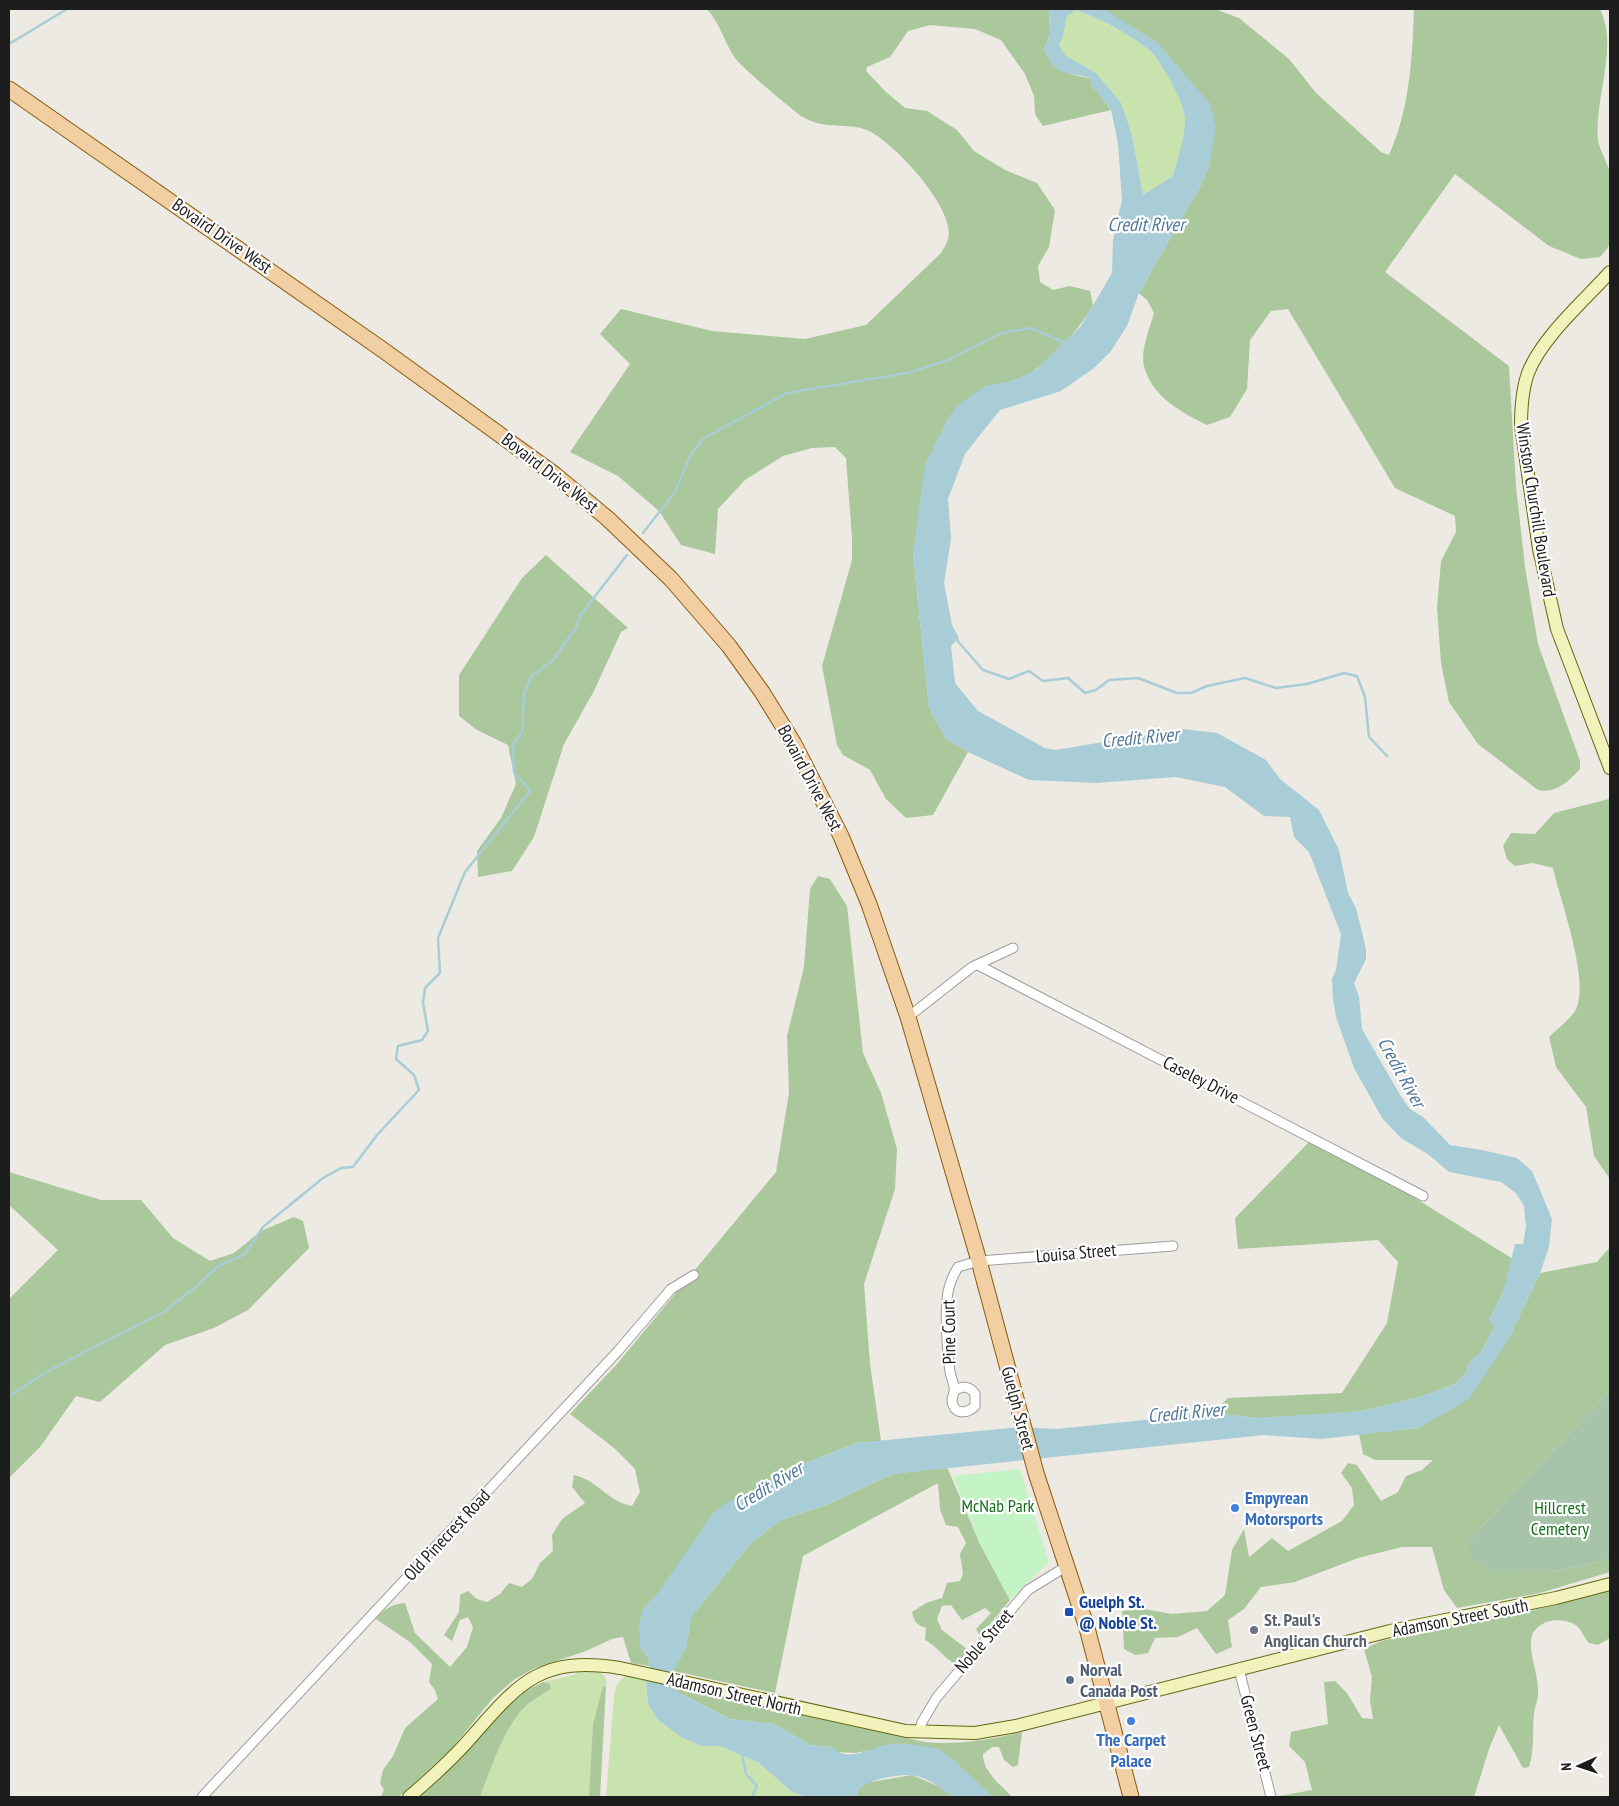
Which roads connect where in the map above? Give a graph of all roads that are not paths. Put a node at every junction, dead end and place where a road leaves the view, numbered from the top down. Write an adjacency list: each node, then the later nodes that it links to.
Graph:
1 (9, 89): 6 (main road, Bovaird Drive West)
2 (1610, 272): 3 (main road, Winston Churchill Boulevard)
3 (1610, 768)
4 (1013, 948): 5 (street)
5 (978, 965): 6 (street); 7 (street, Caseley Drive)
6 (908, 1017): 9 (main road, Guelph Street)
7 (1423, 1196)
8 (1173, 1246): 9 (street, Louisa Street)
9 (979, 1261): 11 (street, Pine Court); 12 (main road, Guelph Street)
10 (694, 1276): 17 (street, Old Pinecrest Road)
11 (954, 1391)
12 (1067, 1566): 15 (main road, Guelph Street); 16 (street, Noble Street)
13 (1610, 1584): 14 (main road, Adamson Street South)
14 (1239, 1669): 15 (main road, Adamson Street South); 20 (street, Green Street)
15 (1106, 1704): 16 (main road, Adamson Street North); 19 (main road, Guelph Street)
16 (919, 1732): 18 (main road, Adamson Street North)
17 (202, 1797)
18 (408, 1797)
19 (1131, 1797)
20 (1272, 1797)

